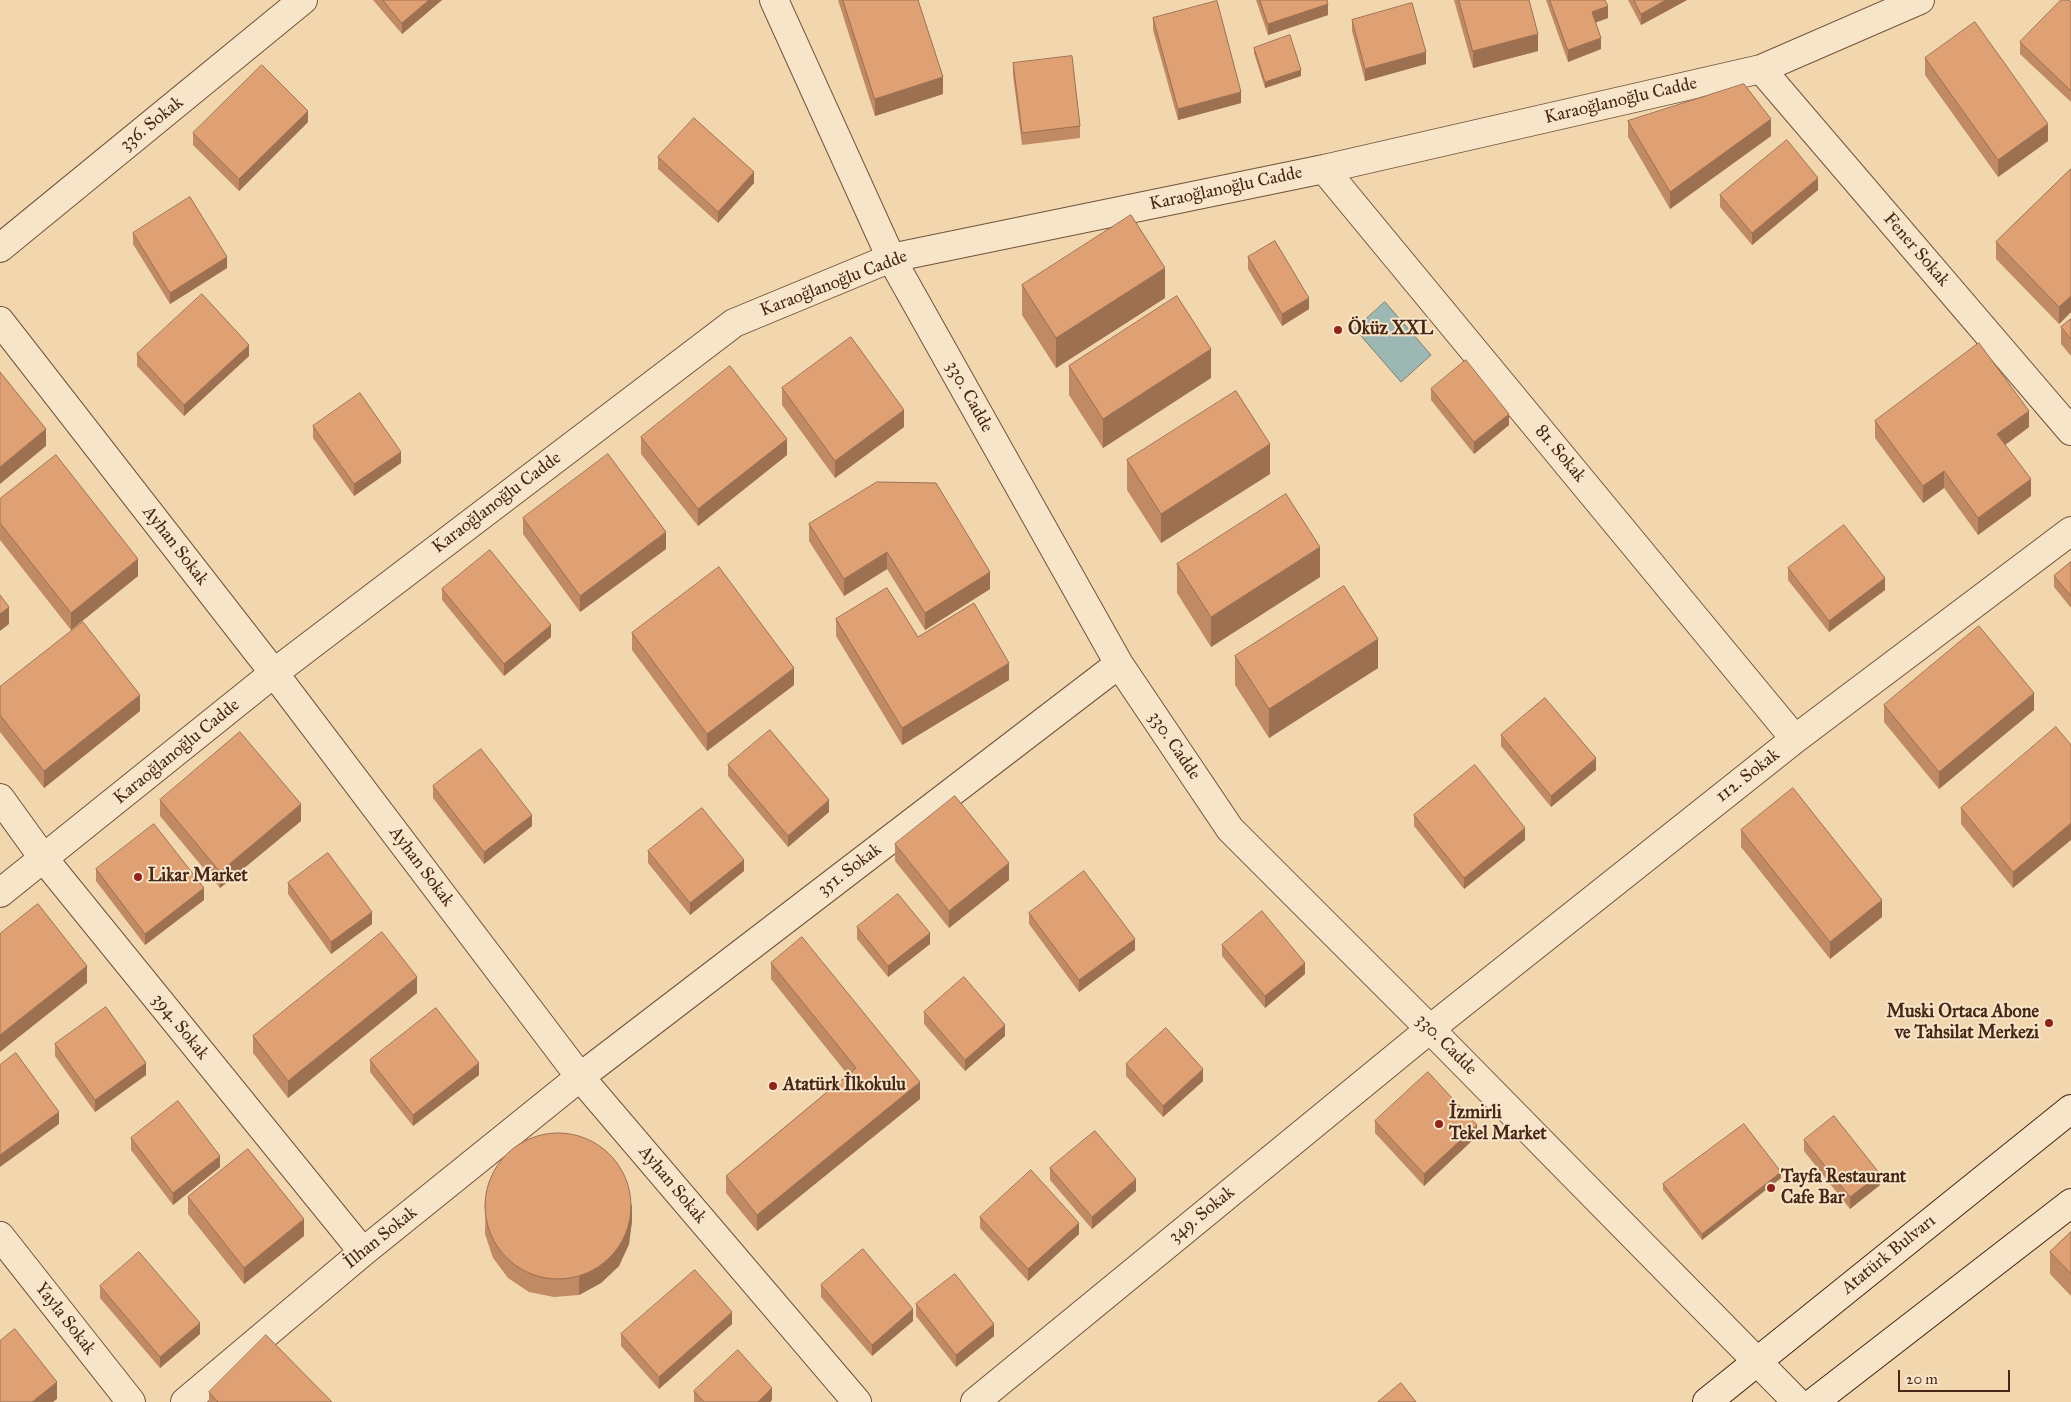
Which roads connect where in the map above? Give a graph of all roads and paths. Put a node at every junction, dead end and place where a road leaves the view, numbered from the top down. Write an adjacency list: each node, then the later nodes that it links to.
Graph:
1 (303, 0): 6 (street, 336. Sokak)
2 (774, 0): 7 (street, 330. Cadde)
3 (1920, 0): 4 (street, Karaoğlanoğlu Cadde)
4 (1760, 69): 5 (street, Karaoğlanoğlu Cadde); 9 (street, Fener Sokak)
5 (1324, 169): 7 (street, Karaoğlanoğlu Cadde); 13 (street, 81. Sokak)
6 (0, 248)
7 (891, 258): 11 (street, 330. Cadde); 12 (street, Karaoğlanoğlu Cadde)
8 (0, 320): 12 (street, Ayhan Sokak)
9 (2071, 431)
10 (2071, 531): 13 (street, 112. Sokak)
11 (1119, 664): 17 (street, 330. Cadde); 18 (street, 351. Sokak)
12 (274, 673): 15 (street, Karaoğlanoğlu Cadde); 18 (street, Ayhan Sokak)
13 (1795, 739): 17 (street, 112. Sokak)
14 (0, 798): 15 (street, 394. Sokak)
15 (44, 859): 16 (street, Karaoğlanoğlu Cadde); 22 (street, 394. Sokak)
16 (0, 893)
17 (1430, 1029): 23 (street, 330. Cadde); 27 (street, 349. Sokak)
18 (580, 1077): 22 (street, İlhan Sokak); 26 (street, Ayhan Sokak)
19 (2071, 1109): 23 (street, Atatürk Bulvarı)
20 (2071, 1203): 30 (street)
21 (0, 1236): 24 (street, Yayla Sokak)
22 (363, 1252): 25 (street, İlhan Sokak)
23 (1756, 1361): 28 (street, Atatürk Bulvarı); 29 (street, 330. Cadde)
24 (131, 1402)
25 (185, 1402)
26 (857, 1402)
27 (975, 1402)
28 (1707, 1402)
29 (1797, 1402)
30 (1814, 1402)

